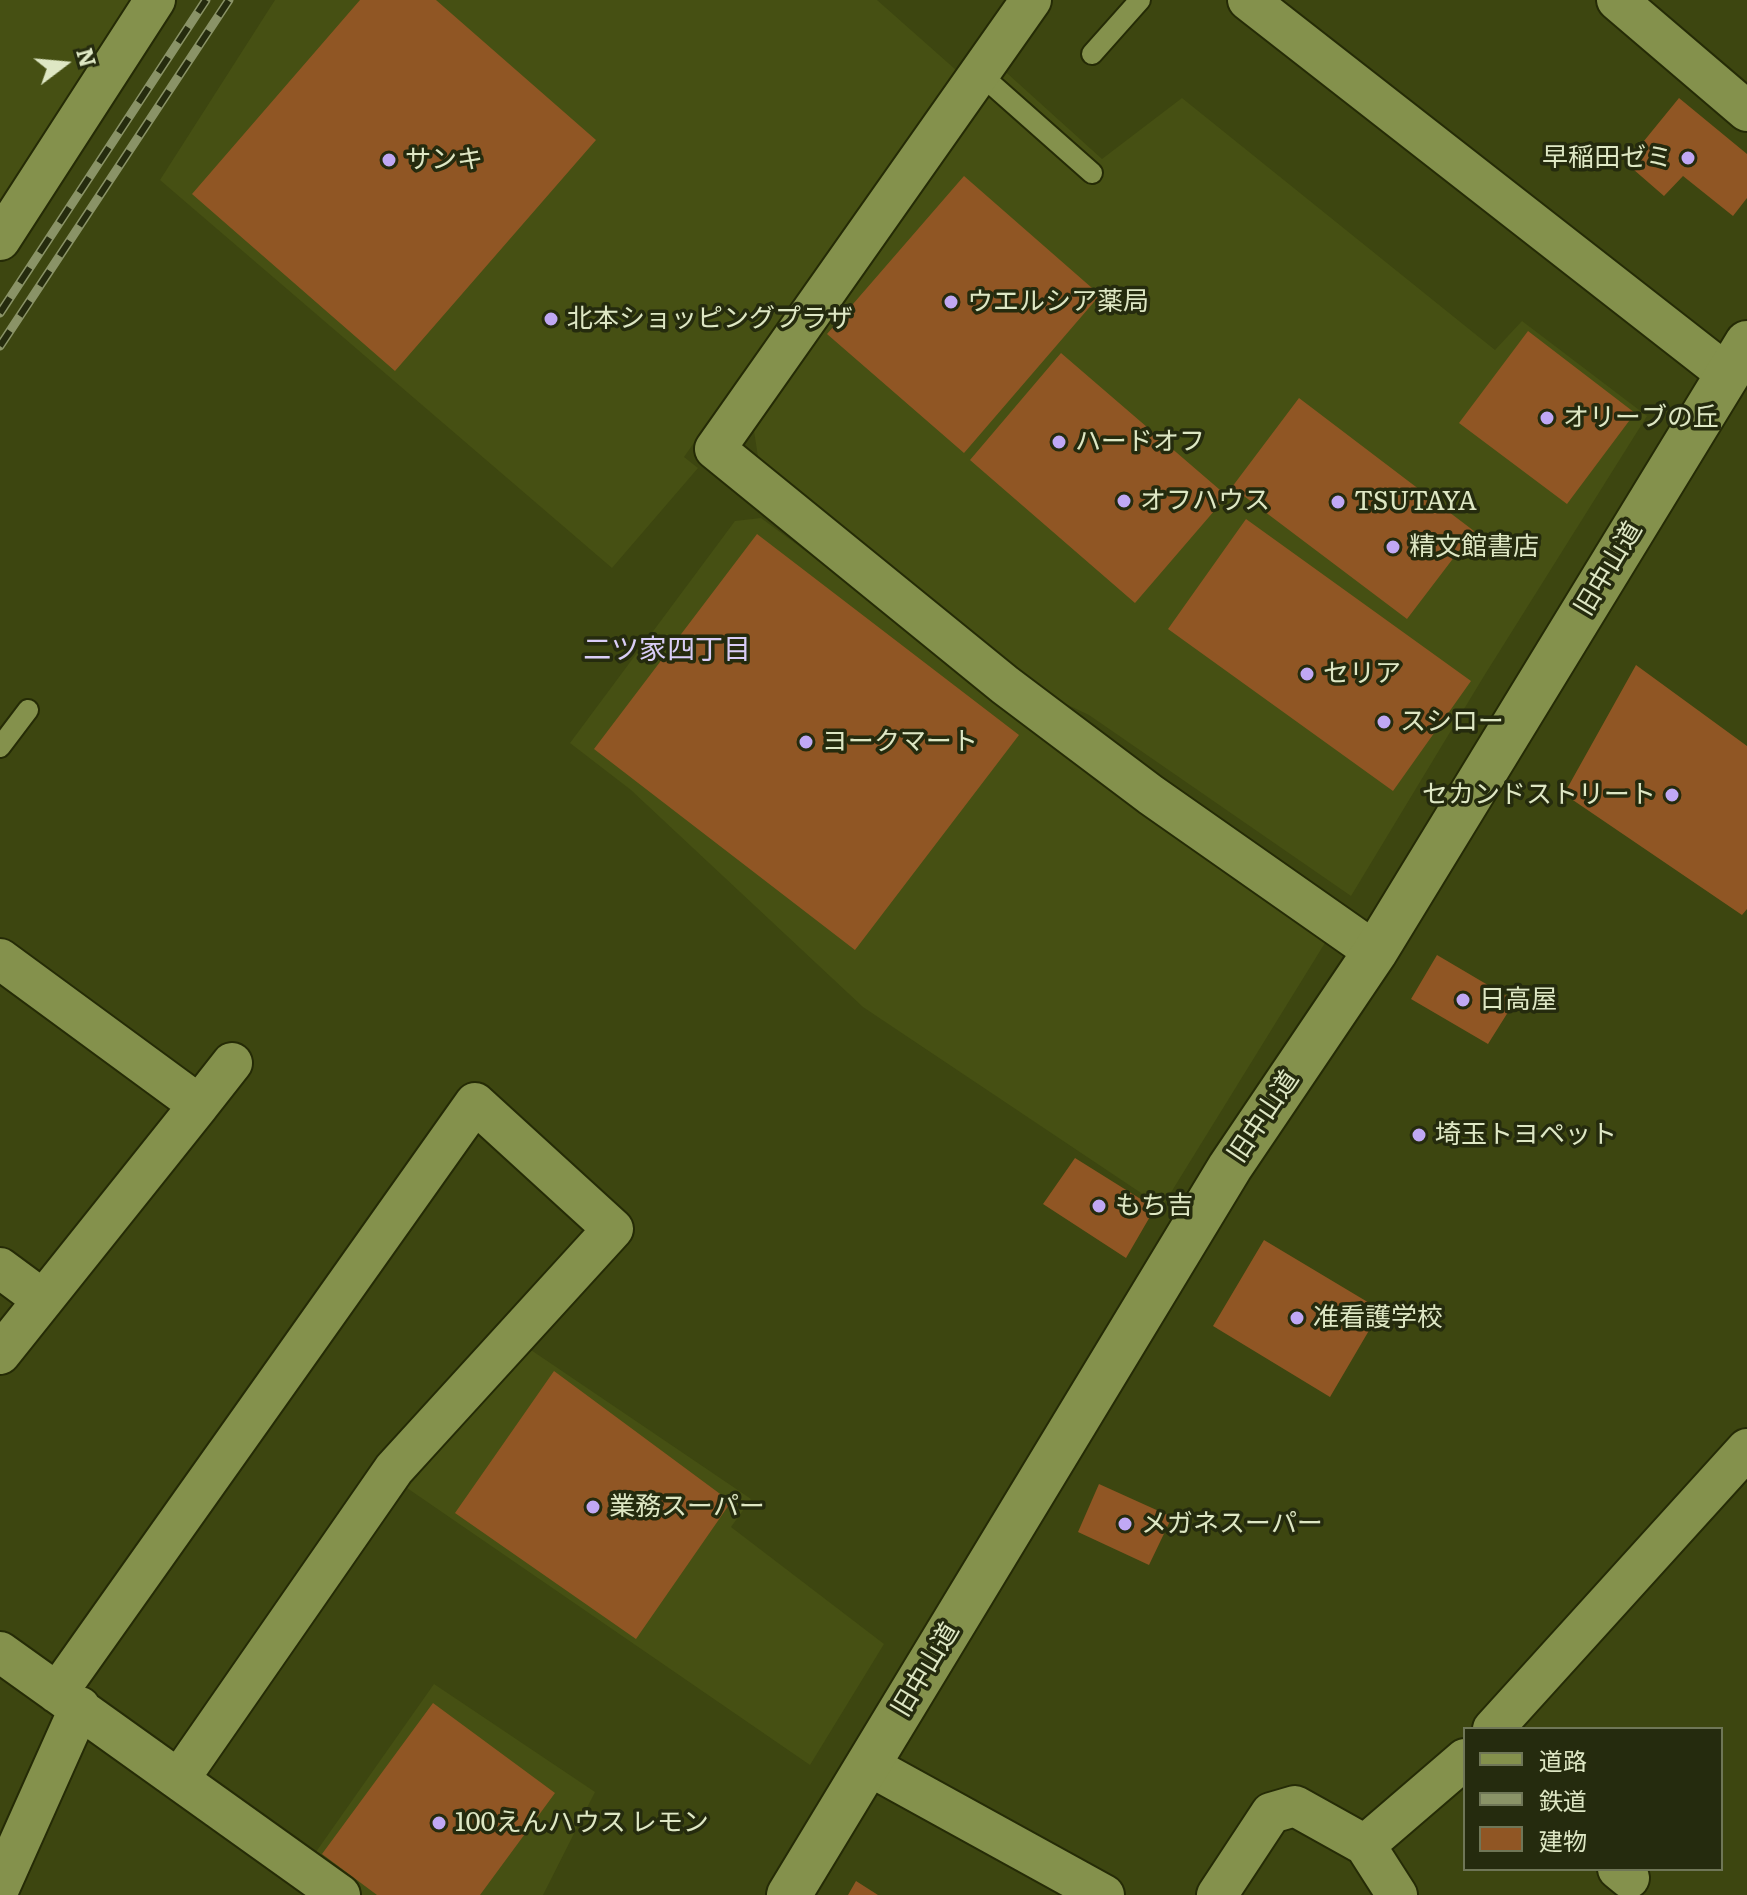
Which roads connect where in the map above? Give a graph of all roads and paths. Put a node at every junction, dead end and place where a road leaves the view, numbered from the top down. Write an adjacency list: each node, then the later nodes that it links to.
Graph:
1 (155, 0): 10 (street)
2 (1140, 0): 6 (lane)
3 (1248, 0): 11 (street)
4 (1617, 0): 8 (street)
5 (1022, 3): 7 (street)
6 (1092, 54)
7 (979, 73): 9 (lane); 14 (street)
8 (1747, 111)
9 (1092, 173)
10 (0, 240)
11 (1737, 359): 14 (main road, 旧中山道)
12 (28, 710): 13 (lane)
13 (0, 747)
14 (1375, 952): 26 (main road, 旧中山道)
15 (0, 959): 17 (street)
16 (232, 1063): 17 (street)
17 (199, 1105): 19 (street)
18 (0, 1268): 19 (street)
19 (42, 1299): 20 (street)
20 (0, 1354)
21 (1747, 1449): 24 (street)
22 (0, 1652): 23 (street)
23 (68, 1700): 27 (street); 27 (street); 28 (street)
24 (1495, 1727)
25 (1463, 1761): 29 (street)
26 (868, 1765): 32 (main road, 旧中山道); 33 (street)
27 (179, 1779): 31 (street)
28 (9, 1840): 30 (street)
29 (1365, 1845): 34 (street); 35 (street)
30 (0, 1886)
31 (340, 1895)
32 (789, 1895)
33 (1104, 1895)
34 (1217, 1895)
35 (1397, 1895)

